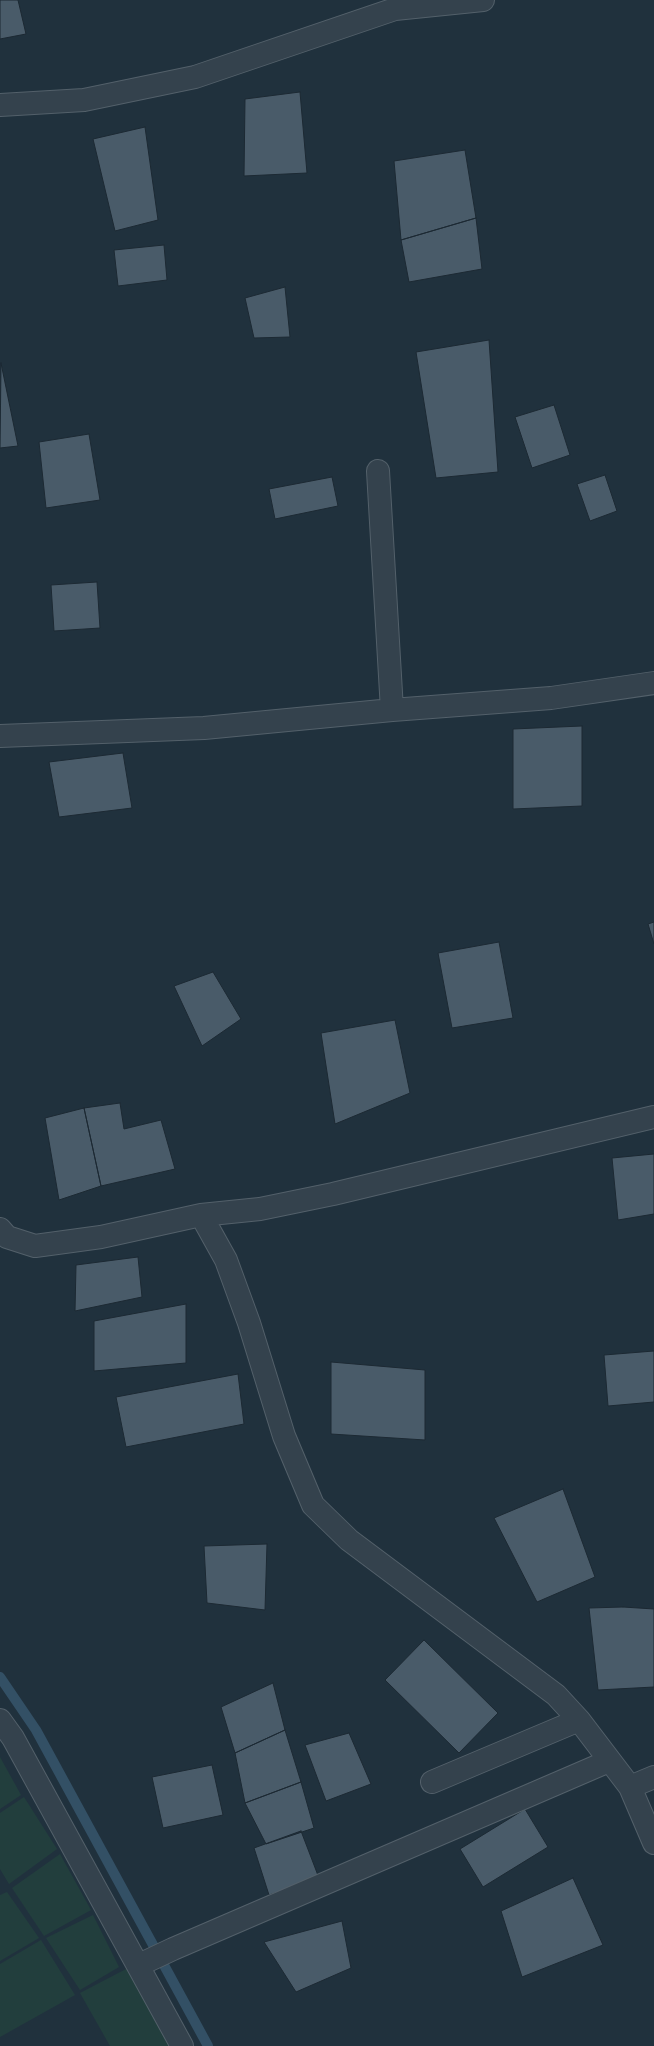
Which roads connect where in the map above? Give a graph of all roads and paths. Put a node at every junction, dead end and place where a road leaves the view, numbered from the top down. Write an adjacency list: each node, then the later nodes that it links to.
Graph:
1 (483, 0): 2 (street)
2 (395, 5): 3 (street)
3 (0, 105)
4 (378, 471): 6 (street)
5 (654, 683): 6 (street)
6 (392, 710): 7 (street)
7 (0, 736)
8 (654, 1117): 9 (street)
9 (201, 1215): 10 (street); 12 (street)
10 (0, 1229)
11 (0, 1720): 18 (street)
12 (579, 1720): 13 (street); 15 (street)
13 (609, 1762): 16 (street); 18 (street)
14 (654, 1777): 16 (street)
15 (432, 1782)
16 (630, 1787): 17 (street)
17 (654, 1842)
18 (141, 1964): 19 (street)
19 (182, 2046)

